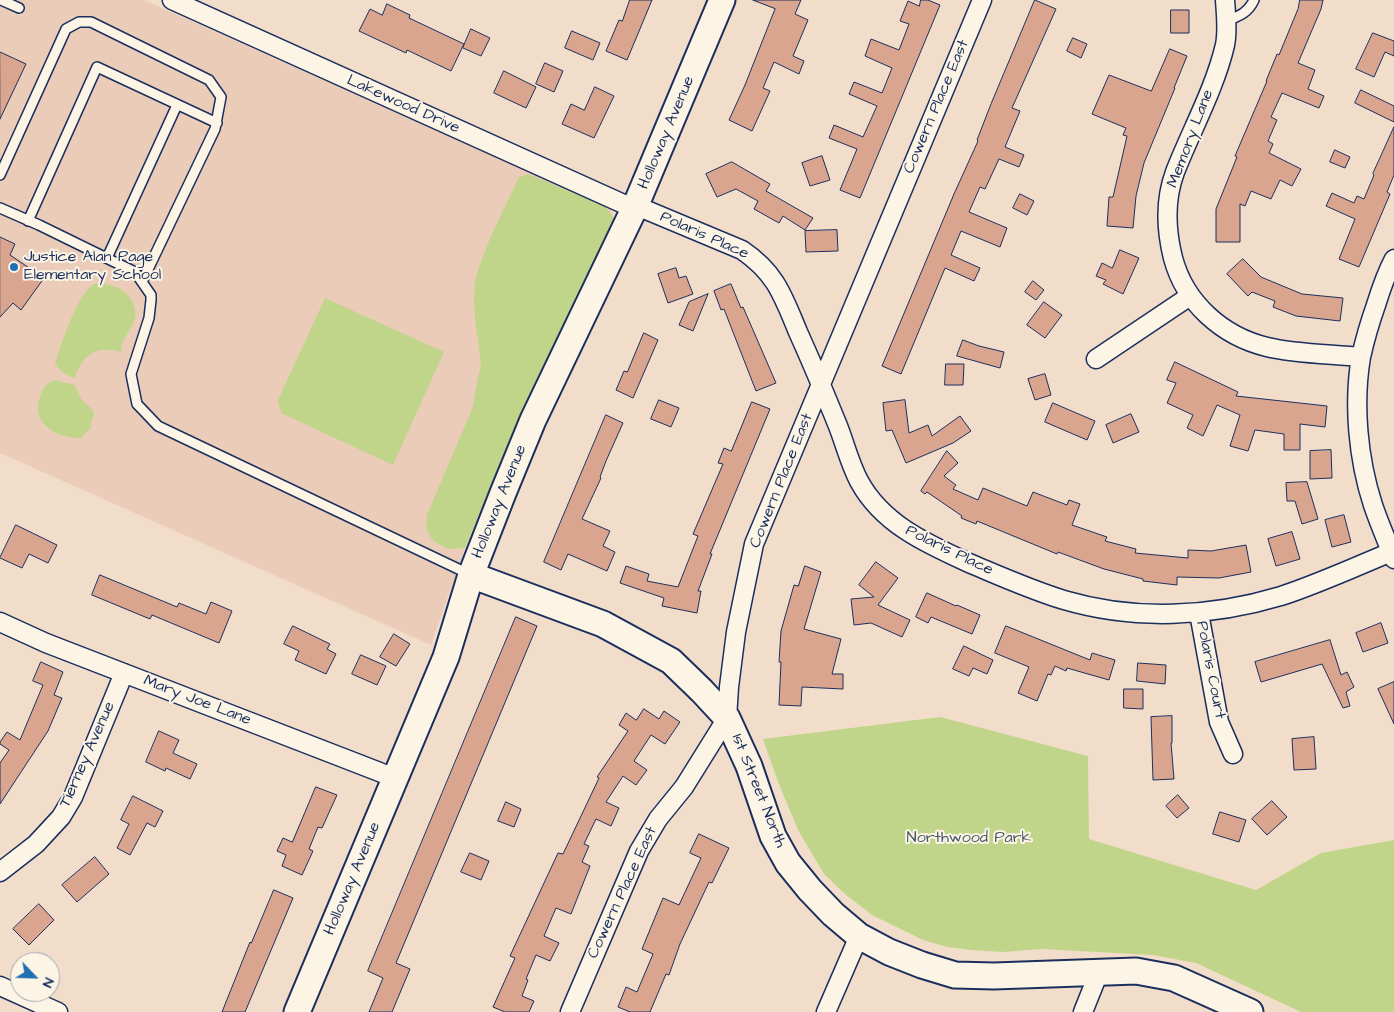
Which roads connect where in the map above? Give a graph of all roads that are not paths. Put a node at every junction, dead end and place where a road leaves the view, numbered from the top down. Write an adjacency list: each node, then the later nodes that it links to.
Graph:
1 (1, 0): 7 (lane)
2 (172, 0): 12 (street, Lakewood Drive)
3 (722, 0): 12 (street, Holloway Avenue)
4 (982, 0): 21 (street, Cowern Place East)
5 (1225, 0): 8 (street, Memory Lane)
6 (1254, 0): 8 (lane)
7 (19, 8)
8 (1227, 21): 18 (street, Memory Lane)
9 (178, 105): 10 (lane); 14 (lane); 15 (lane)
10 (217, 123): 11 (lane); 17 (lane)
11 (0, 175)
12 (635, 207): 21 (street, Polaris Place); 23 (street, Holloway Avenue)
13 (0, 208): 14 (lane)
14 (28, 221): 15 (lane)
15 (107, 258): 17 (lane)
16 (1394, 259): 19 (street)
17 (142, 282): 23 (lane)
18 (1190, 296): 19 (street, Memory Lane); 20 (street)
19 (1361, 357): 22 (street)
20 (1096, 359)
21 (821, 384): 24 (street, Polaris Place); 27 (street, Cowern Place East)
22 (1393, 555): 24 (street, Polaris Place)
23 (471, 575): 27 (street, 1st Street North); 29 (street, Holloway Avenue)
24 (1199, 614): 28 (street, Polaris Court)
25 (0, 622): 26 (street, Mary Joe Lane)
26 (124, 673): 29 (street, Mary Joe Lane); 30 (street, Tierney Avenue)
27 (727, 718): 31 (street, 1st Street North); 36 (street, Cowern Place East)
28 (1233, 754)
29 (396, 778): 35 (street, Holloway Avenue)
30 (0, 872)
31 (859, 936): 32 (street, 1st Street North); 37 (street)
32 (1100, 972): 38 (street); 39 (street, 1st Street North)
33 (0, 986): 34 (street)
34 (58, 1012)
35 (297, 1012)
36 (570, 1012)
37 (826, 1012)
38 (1082, 1012)
39 (1250, 1012)

